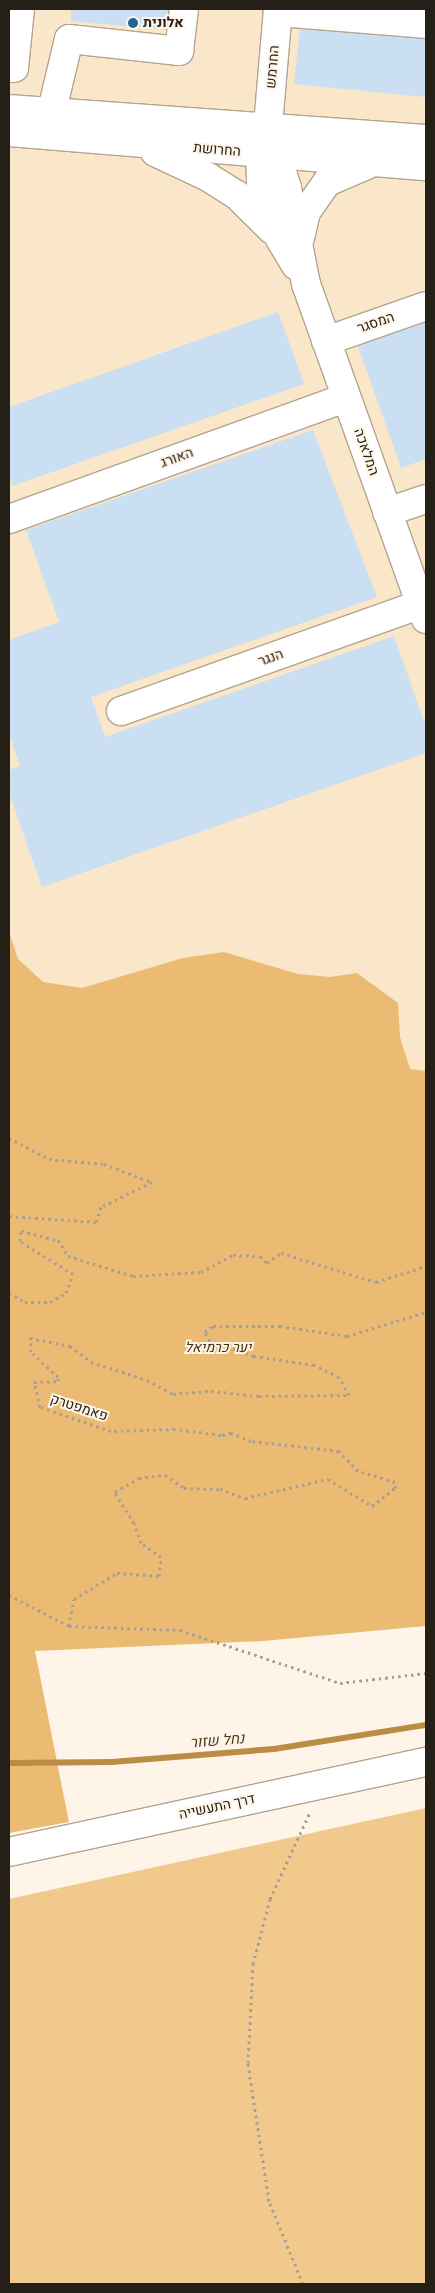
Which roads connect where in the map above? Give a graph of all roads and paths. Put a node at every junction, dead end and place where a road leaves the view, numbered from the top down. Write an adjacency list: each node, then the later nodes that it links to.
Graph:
1 (20, 9): 5 (street)
2 (184, 9): 7 (street)
3 (278, 10): 4 (street); 8 (street, החרמש)
4 (426, 24)
5 (9, 68)
6 (9, 109): 7 (street, החרושת)
7 (51, 114): 8 (street, החרושת)
8 (268, 126): 10 (street, החרושת); 12 (street, המלאכה)
9 (9, 132): 11 (street, החרושת)
10 (426, 139)
11 (133, 143): 12 (street, החרושת); 15 (street)
12 (270, 154): 13 (street, החרושת); 15 (street, המלאכה)
13 (379, 162): 14 (street, החרושת); 15 (street)
14 (426, 166)
15 (290, 239): 17 (street, המלאכה)
16 (426, 306): 17 (street, המסגר)
17 (326, 341): 18 (street, המלאכה)
18 (346, 398): 20 (street, המלאכה); 21 (street, האורג)
19 (426, 500): 20 (street)
20 (387, 512): 22 (street, המלאכה)
21 (9, 519)
22 (424, 612): 23 (street, הנגר)
23 (121, 711)
24 (9, 1138): 27 (path)
25 (9, 1188): 26 (path)
26 (9, 1203)
27 (9, 1216)
28 (426, 1266): 29 (path)
29 (9, 1293)
30 (426, 1312): 32 (path, פאמפטרק)
31 (9, 1595): 32 (path)
32 (69, 1626): 33 (path)
33 (426, 1673)
34 (426, 1762): 35 (street, דרך התעשייה)
35 (323, 1784): 36 (street, דרך התעשייה); 37 (path)
36 (9, 1852)
37 (303, 2284)

